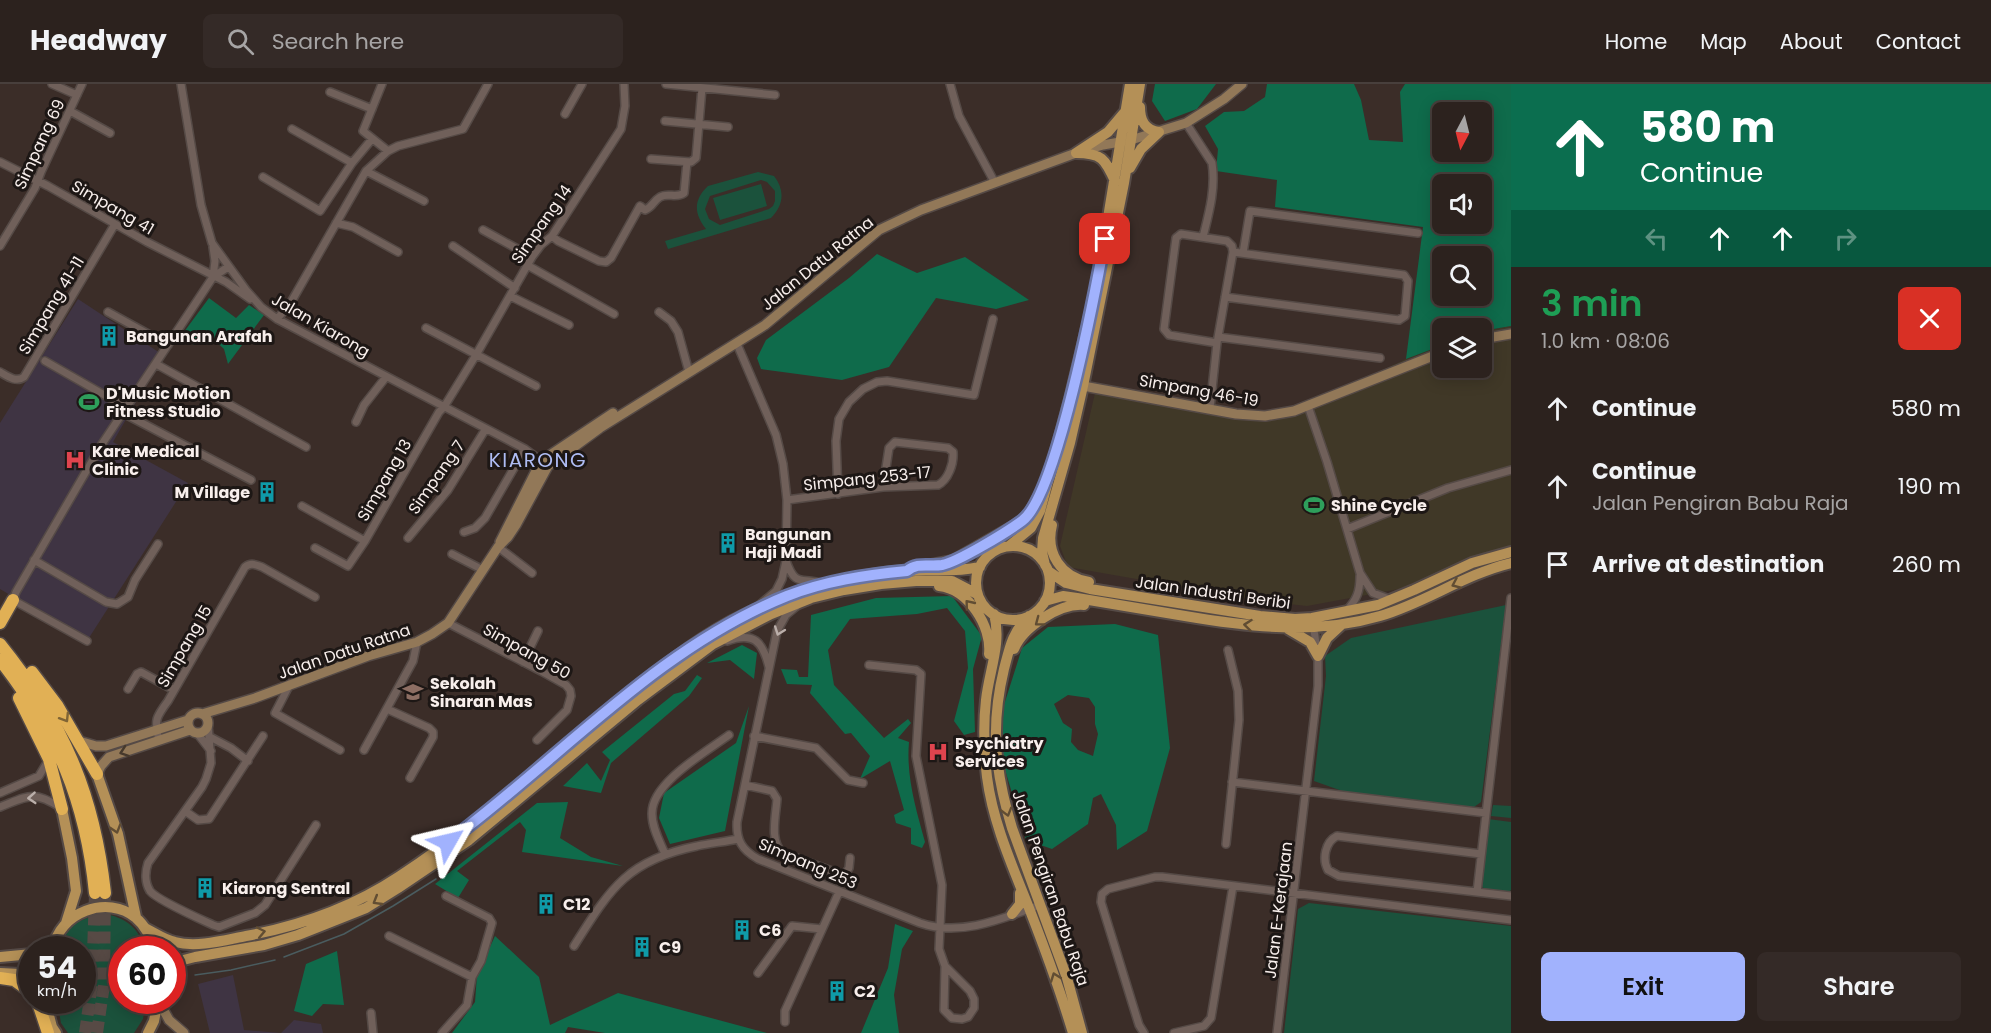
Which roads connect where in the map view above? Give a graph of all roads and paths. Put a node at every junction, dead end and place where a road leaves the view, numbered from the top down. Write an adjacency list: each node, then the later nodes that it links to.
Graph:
1 (52, 84): 15 (street)
2 (82, 84): 15 (street, Simpang 69)
3 (181, 84): 48 (street, Jalan Kiarong)
4 (382, 84): 17 (street)
5 (488, 84): 30 (street)
6 (582, 84): 20 (street)
7 (624, 84): 46 (street, Simpang 14)
8 (666, 84): 13 (street)
9 (950, 84): 40 (street)
10 (1131, 84): 18 (main road)
11 (1140, 84): 26 (main road); 29 (main road)
12 (1242, 84): 22 (main road, Jalan Datu Ratna)
13 (702, 88): 16 (street); 23 (street)
14 (330, 92): 17 (street)
15 (77, 95): 19 (street, Simpang 69)
16 (775, 95)
17 (372, 109): 28 (street)
18 (1126, 110): 29 (main road); 31 (main road)
19 (70, 111): 27 (street); 38 (street, Simpang 69)
20 (566, 114)
21 (665, 121): 23 (street)
22 (1186, 123): 26 (main road, Jalan Datu Ratna); 47 (street)
23 (699, 124): 24 (street); 34 (street)
24 (728, 127)
25 (291, 129): 35 (street)
26 (1159, 132): 29 (main road, Jalan Datu Ratna); 39 (main road)
27 (110, 133)
28 (372, 139): 30 (street); 35 (street)
29 (1126, 140): 31 (main road, Jalan Datu Ratna); 39 (main road)
30 (388, 151): 36 (street)
31 (1076, 153): 39 (main road); 40 (main road, Jalan Datu Ratna)
32 (651, 159): 34 (street)
33 (0, 162): 38 (street, Simpang 41)
34 (687, 162): 46 (street)
35 (352, 163): 37 (street)
36 (366, 171): 41 (street); 42 (street)
37 (263, 177)
38 (38, 181): 43 (street, Simpang 41); 49 (street, Simpang 69)
39 (1119, 182): 83 (main road); 94 (main road)
40 (995, 183): 72 (main road, Jalan Datu Ratna)
41 (424, 201)
42 (336, 223): 51 (street); 65 (street)
43 (115, 224): 57 (street, Simpang 41); 79 (street, Simpang 41-11)
44 (483, 230): 54 (street)
45 (1418, 233): 53 (street)
46 (552, 236): 54 (street, Simpang 14)
47 (1203, 237): 52 (street); 71 (street)
48 (212, 243): 56 (street, Jalan Kiarong); 57 (street)
49 (0, 246)
50 (453, 246): 58 (street)
51 (398, 252)
52 (1233, 252): 53 (street); 60 (street)
53 (1243, 253): 60 (street)
54 (532, 257): 55 (street, Simpang 14)
55 (527, 265): 58 (street, Simpang 14); 64 (street)
56 (228, 267): 57 (street); 61 (street, Jalan Kiarong)
57 (213, 277): 61 (street, Simpang 41); 73 (street)
58 (515, 288): 59 (street, Simpang 14)
59 (510, 297): 67 (street); 74 (street, Simpang 14)
60 (1225, 297): 71 (street)
61 (261, 307): 65 (street, Jalan Kiarong)
62 (108, 312): 73 (street)
63 (659, 312): 80 (street)
64 (614, 314)
65 (278, 319): 81 (street, Jalan Kiarong)
66 (993, 319): 98 (street)
67 (569, 325)
68 (426, 328): 74 (street)
69 (1511, 334): 70 (main road)
70 (1492, 337)
71 (1218, 340): 76 (street); 86 (street)
72 (737, 344): 80 (main road, Jalan Datu Ratna); 99 (street)
73 (168, 345): 78 (street)
74 (476, 355): 82 (street); 85 (street, Simpang 14)
75 (1432, 356): 84 (main road, Simpang 46-19)
76 (1380, 358)
77 (45, 361): 87 (street)
78 (156, 364): 87 (street); 90 (street)
79 (0, 372)
80 (689, 372): 92 (main road, Jalan Datu Ratna)
81 (386, 377): 85 (street, Jalan Kiarong); 88 (street)
82 (536, 386)
83 (1083, 386): 86 (main road, Simpang 46-19); 96 (main road)
84 (1308, 406): 86 (main road, Simpang 46-19); 101 (street)
85 (444, 407): 89 (street, Jalan Kiarong); 104 (street, Simpang 13)
86 (1210, 408)
87 (125, 411): 95 (street); 111 (street)
88 (356, 422)
89 (485, 430): 91 (street, Jalan Kiarong); 103 (street, Simpang 7)
90 (306, 447)
91 (525, 449): 92 (street, Jalan Kiarong); 102 (street)
92 (545, 463): 106 (main road, Jalan Datu Ratna)
93 (1511, 470): 101 (street)
94 (1048, 477): 107 (main road); 117 (main road)
95 (251, 480)
96 (1059, 481): 115 (main road); 129 (main road)
97 (883, 487): 97 (street, Simpang 253-17); 98 (street, Simpang 253-17)
98 (838, 494): 99 (street, Simpang 253-17)
99 (787, 500): 112 (street)
100 (302, 506): 104 (street)
101 (1347, 530): 119 (street)
102 (464, 532)
103 (408, 538)
104 (365, 540): 108 (street, Simpang 13)
105 (158, 544): 111 (street)
106 (499, 546): 116 (main road, Jalan Datu Ratna); 118 (street)
107 (1009, 546): 114 (main road); 115 (main road)
108 (315, 548)
109 (1511, 552): 126 (main road, Jalan Industri Beribi)
110 (452, 554): 116 (street)
111 (34, 560): 123 (street)
112 (786, 561): 121 (street); 131 (street)
113 (1511, 563): 138 (main road, Jalan Industri Beribi, one-way to 138)
114 (980, 567): 117 (main road); 122 (main road)
115 (1046, 568): 128 (main road); 129 (main road, Jalan Industri Beribi)
116 (483, 570): 136 (main road, Jalan Datu Ratna)
117 (907, 571): 121 (main road)
118 (532, 573)
119 (1360, 573): 126 (street); 132 (street)
120 (897, 582): 122 (main road); 130 (main road); 155 (main road, one-way to 120)
121 (823, 584): 131 (main road)
122 (977, 594): 133 (main road)
123 (15, 596): 127 (highway); 135 (highway); 141 (street)
124 (315, 597): 153 (street, Simpang 15)
125 (1511, 598): 182 (street)
126 (1391, 600): 132 (main road, Jalan Industri Beribi)
127 (0, 601)
128 (1045, 601): 129 (main road, Jalan Industri Beribi); 134 (main road)
129 (1135, 601): 137 (main road, Jalan Industri Beribi); 139 (main road, Jalan Industri Beribi, one-way to 129); 154 (main road, one-way to 154)
130 (802, 602): 144 (main road); 150 (street, Simpang 253, one-way to 150)
131 (756, 609): 201 (main road, one-way to 131)
132 (1344, 613): 137 (main road, Jalan Industri Beribi)
133 (994, 614): 134 (main road); 155 (main road, Jalan Pengiran Babu Raja)
134 (1029, 616): 154 (main road, Jalan Pengiran Babu Raja)
135 (0, 623)
136 (448, 623): 142 (main road, Jalan Datu Ratna); 148 (street, Simpang 50)
137 (1313, 623): 138 (main road, Jalan Industri Beribi); 139 (main road, Jalan Industri Beribi); 146 (street, Jalan E-Kerajaan)
138 (1341, 625): 146 (main road)
139 (1287, 628): 146 (main road)
140 (538, 631): 148 (street)
141 (87, 640)
142 (417, 642): 151 (main road, Jalan Datu Ratna); 156 (street)
143 (0, 644): 147 (highway); 165 (highway, one-way to 165)
144 (713, 644): 150 (street); 210 (main road, one-way to 210)
145 (1228, 650): 173 (street)
146 (1318, 656): 176 (street, Jalan E-Kerajaan)
147 (0, 661): 169 (highway)
148 (523, 662): 164 (street, Simpang 50)
149 (869, 665): 203 (street)
150 (769, 667): 162 (street, Simpang 253)
151 (290, 684): 157 (main road, Jalan Datu Ratna); 166 (street)
152 (128, 689): 153 (street)
153 (174, 690): 160 (street, Simpang 15)
154 (998, 695): 196 (main road, Jalan Pengiran Babu Raja, one-way to 196)
155 (986, 698): 189 (main road, Jalan Pengiran Babu Raja)
156 (387, 709): 167 (street); 172 (street)
157 (206, 720): 158 (main road); 158 (main road); 163 (street)
158 (192, 728): 160 (main road); 168 (street)
159 (729, 735): 186 (street)
160 (158, 736): 165 (main road); 171 (main road, one-way to 171)
161 (263, 736): 170 (street)
162 (754, 736): 174 (street); 175 (street, Simpang 253)
163 (210, 737): 168 (street); 170 (street)
164 (537, 740)
165 (79, 741): 171 (highway)
166 (340, 750)
167 (364, 750)
168 (211, 751): 181 (street)
169 (49, 759): 177 (street); 180 (highway)
170 (248, 761): 181 (street)
171 (97, 774): 198 (main road, one-way to 198)
172 (410, 778)
173 (1232, 782): 176 (street); 185 (street)
174 (863, 783)
175 (744, 785): 184 (street, Simpang 253); 188 (street)
176 (1306, 791): 182 (street); 193 (street, Jalan E-Kerajaan)
177 (0, 793)
178 (0, 800): 179 (street)
179 (3, 806): 180 (street, one-way to 179)
180 (62, 809): 200 (main road)
181 (185, 811): 183 (street)
182 (1486, 813): 187 (street)
183 (316, 825)
184 (738, 839): 186 (street); 191 (street, Simpang 253)
185 (1226, 844)
186 (665, 854): 207 (street)
187 (1481, 854): 192 (street); 192 (street)
188 (850, 858)
189 (1020, 884): 196 (main road, Jalan Pengiran Babu Raja); 197 (main road)
190 (1233, 886): 193 (street); 233 (street); 234 (street)
191 (839, 892): 202 (street); 203 (street, Simpang 253)
192 (1477, 892): 195 (street)
193 (1294, 893): 199 (street); 235 (street, Jalan E-Kerajaan)
194 (446, 896): 215 (street)
195 (1511, 897)
196 (1035, 907): 197 (street, Simpang 253); 231 (main road, Jalan Pengiran Babu Raja, one-way to 196); 232 (main road, Jalan Pengiran Babu Raja)
197 (1012, 914): 203 (street, Simpang 253)
198 (136, 917): 200 (main road); 201 (main road)
199 (1511, 920)
200 (66, 923): 204 (main road)
201 (145, 928): 205 (main road)
202 (822, 929): 213 (street); 224 (street)
203 (939, 929): 211 (street)
204 (58, 936)
205 (149, 936)
206 (389, 936): 215 (street)
207 (574, 946)
208 (18, 955): 209 (main road)
209 (0, 957)
210 (186, 959)
211 (945, 966): 211 (street)
212 (0, 973): 214 (main road)
213 (758, 973)
214 (18, 974)
215 (472, 977): 230 (street)
216 (0, 978): 217 (highway)
217 (18, 983)
218 (371, 1013): 229 (street)
219 (42, 1014): 225 (highway)
220 (49, 1014): 226 (main road)
221 (53, 1014): 226 (main road)
222 (155, 1014): 227 (main road)
223 (166, 1014): 228 (main road)
224 (785, 1022)
225 (48, 1033)
226 (57, 1033)
227 (148, 1033)
228 (184, 1033)
229 (373, 1033)
230 (442, 1033)
231 (1073, 1033)
232 (1082, 1033)
233 (1144, 1033)
234 (1174, 1033)
235 (1277, 1033)

